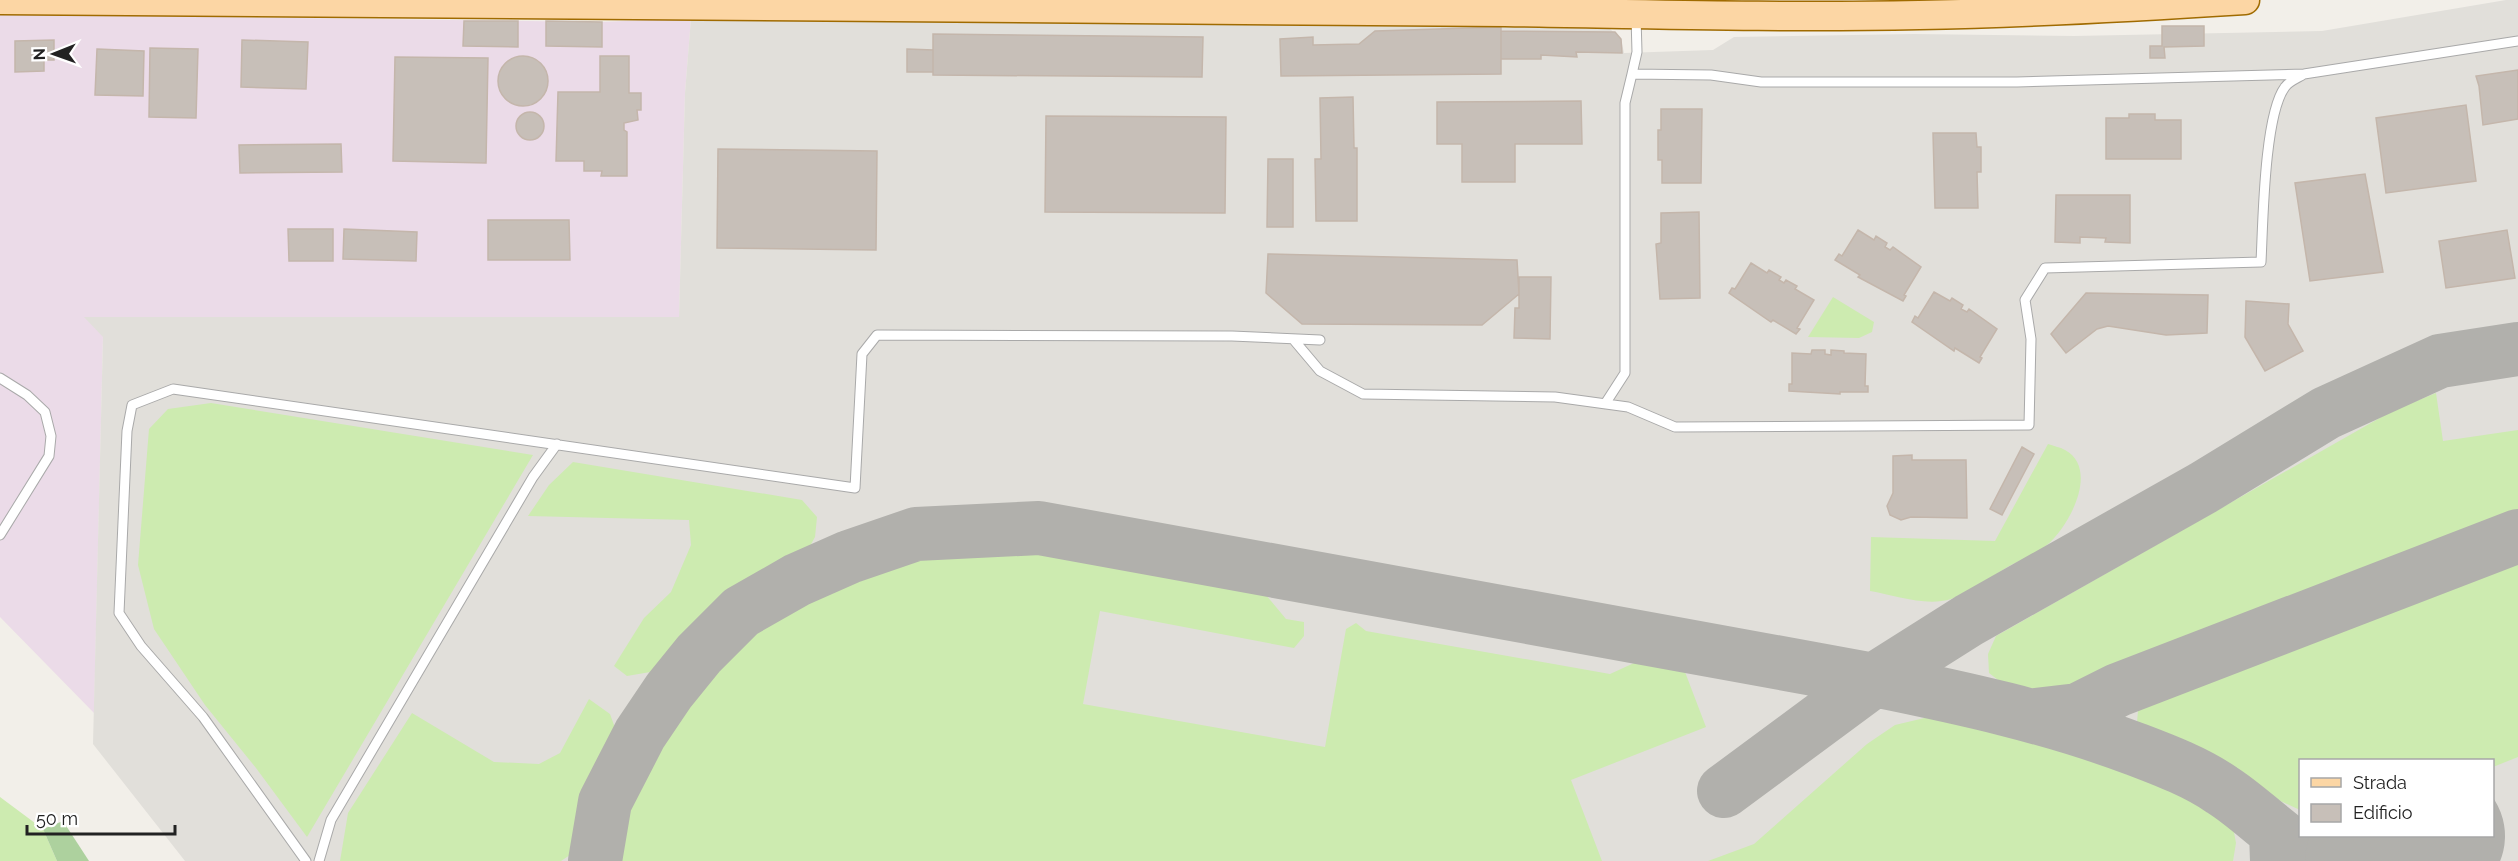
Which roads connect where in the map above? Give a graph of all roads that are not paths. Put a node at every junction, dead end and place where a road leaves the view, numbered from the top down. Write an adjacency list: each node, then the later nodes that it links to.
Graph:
1 (0, 0): 3 (main road)
2 (2245, 0): 3 (main road)
3 (1635, 15): 5 (lane)
4 (2518, 41): 6 (lane)
5 (1632, 74): 6 (lane); 10 (lane)
6 (2304, 74): 10 (lane)
7 (1293, 339): 8 (lane); 10 (lane); 11 (lane)
8 (1320, 340)
9 (0, 378): 12 (lane)
10 (1605, 404)
11 (557, 444): 13 (lane); 14 (lane)
12 (0, 535)
13 (306, 861)
14 (319, 861)

